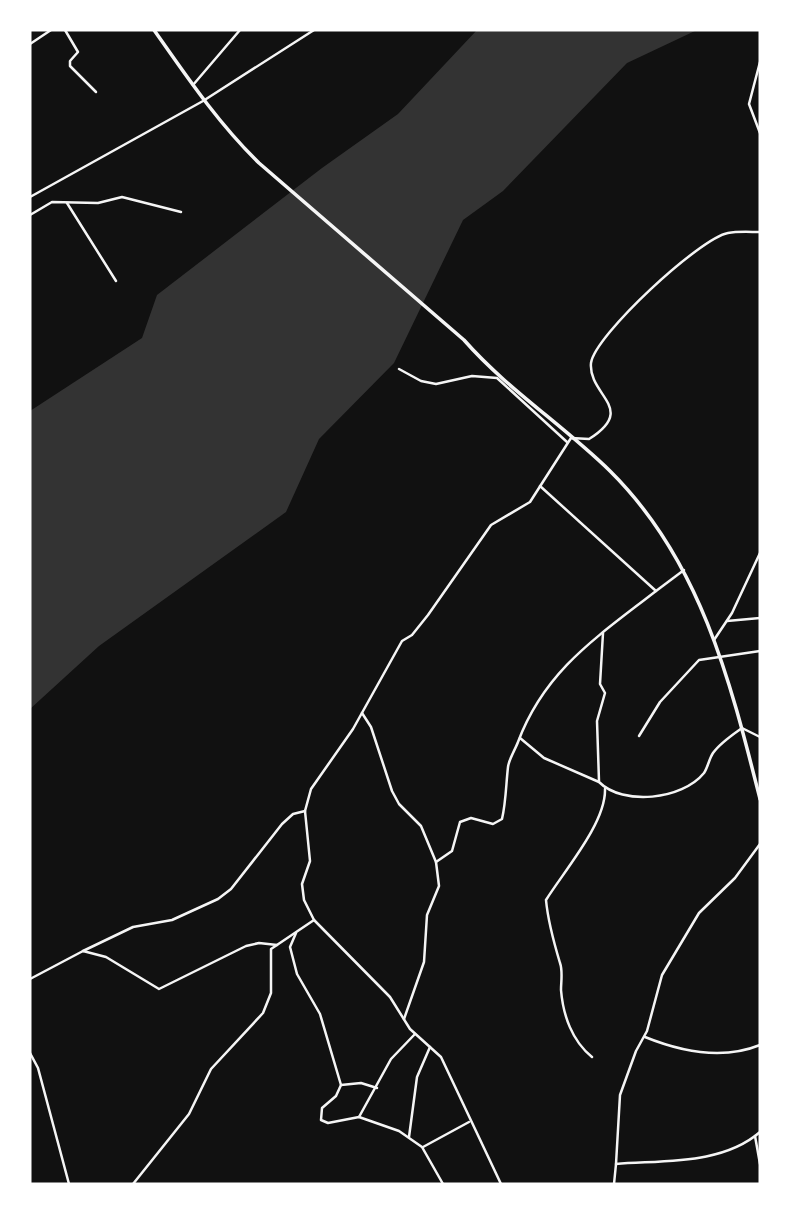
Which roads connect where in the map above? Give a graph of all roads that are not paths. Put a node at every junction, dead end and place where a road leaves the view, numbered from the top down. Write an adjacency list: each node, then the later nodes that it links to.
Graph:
1 (38, 30): 7 (street)
2 (51, 30): 7 (street)
3 (65, 30): 11 (street)
4 (154, 30): 10 (highway)
5 (240, 30): 10 (street)
6 (313, 30): 12 (street)
7 (42, 36): 8 (street)
8 (30, 44)
9 (760, 62): 13 (street)
10 (193, 85): 12 (highway)
11 (96, 92)
12 (203, 101): 14 (street); 21 (highway)
13 (760, 133)
14 (30, 197)
15 (67, 204): 16 (street); 17 (street); 19 (street)
16 (181, 212)
17 (30, 215)
18 (760, 232): 21 (street)
19 (116, 281)
20 (399, 369): 22 (street)
21 (571, 438): 22 (street); 25 (highway)
22 (568, 442): 23 (street)
23 (540, 486): 26 (street); 33 (street)
24 (760, 553): 28 (street)
25 (684, 570): 26 (street); 30 (highway)
26 (656, 592): 29 (street)
27 (760, 618): 28 (street)
28 (727, 621): 30 (street)
29 (603, 633): 36 (street); 38 (street)
30 (714, 640): 32 (highway)
31 (760, 651): 32 (street)
32 (721, 657): 34 (highway); 35 (street)
33 (362, 713): 41 (street); 43 (street)
34 (742, 728): 37 (street); 39 (street); 40 (highway)
35 (639, 736)
36 (519, 737): 38 (street); 43 (street)
37 (760, 737)
38 (599, 782): 39 (street)
39 (605, 789): 55 (street)
40 (760, 799)
41 (305, 811): 44 (street); 47 (street)
42 (760, 844): 51 (street)
43 (436, 862): 49 (street)
44 (314, 920): 45 (street); 49 (street)
45 (296, 933): 46 (street); 56 (street)
46 (277, 945): 47 (street); 67 (street)
47 (83, 951): 48 (street)
48 (30, 979)
49 (404, 1019): 50 (street)
50 (415, 1034): 53 (street); 57 (street)
51 (645, 1037): 52 (street); 64 (street)
52 (760, 1045)
53 (430, 1047): 59 (street); 62 (street)
54 (30, 1053): 66 (street)
55 (592, 1057)
56 (341, 1085): 57 (street); 58 (street)
57 (377, 1088): 58 (street)
58 (359, 1117): 62 (street)
59 (469, 1122): 63 (street); 69 (street)
60 (760, 1132): 61 (street)
61 (755, 1136): 64 (street); 65 (street)
62 (409, 1137): 63 (street)
63 (422, 1147): 68 (street)
64 (616, 1164): 70 (street)
65 (760, 1164)
66 (69, 1184)
67 (133, 1184)
68 (443, 1184)
69 (501, 1184)
70 (614, 1184)

